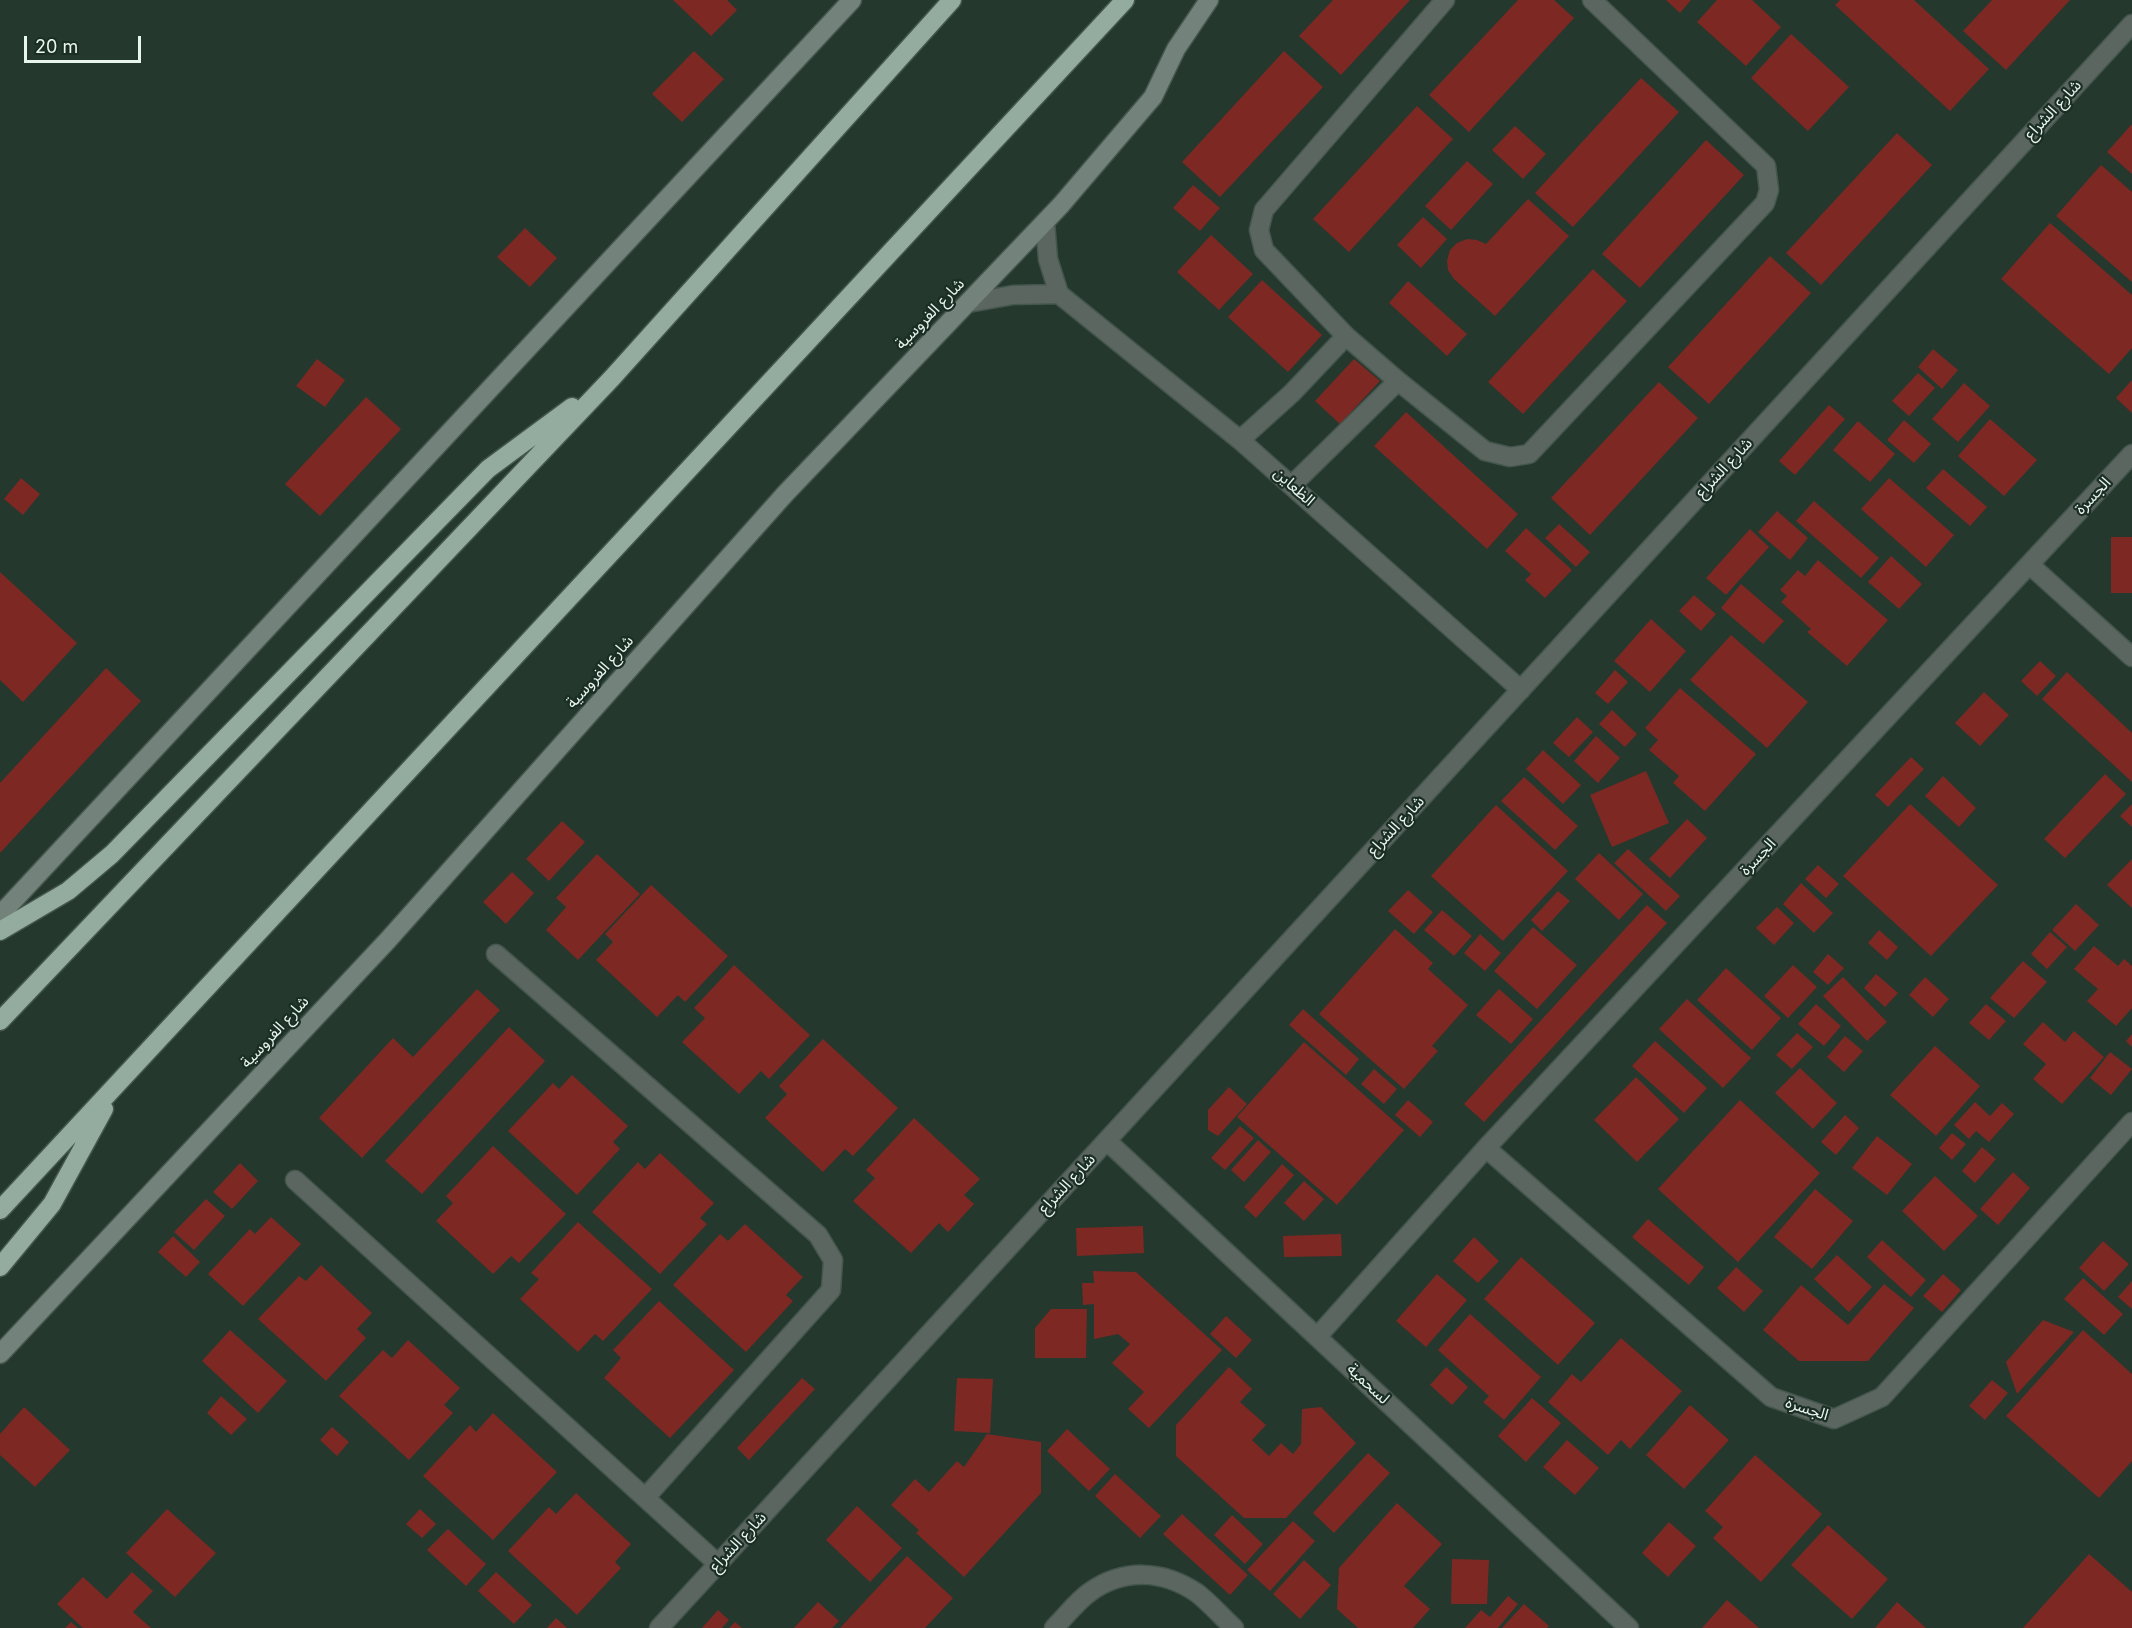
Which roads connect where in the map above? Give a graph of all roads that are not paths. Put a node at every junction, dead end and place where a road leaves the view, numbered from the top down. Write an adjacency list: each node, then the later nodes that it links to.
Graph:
1 (852, 0): 20 (main road)
2 (952, 0): 12 (highway)
3 (1125, 0): 24 (highway)
4 (1209, 0): 8 (main road, شارع الفروسية)
5 (1445, 0): 11 (street)
6 (1592, 0): 13 (street)
7 (2132, 24): 19 (street, شارع الشراع)
8 (1046, 222): 9 (street); 10 (main road, شارع الفروسية)
9 (1059, 294): 10 (street); 14 (street, الظعاين)
10 (968, 303): 32 (main road, شارع الفروسية)
11 (1346, 336): 13 (street); 14 (street)
12 (612, 378): 21 (highway); 23 (highway)
13 (1398, 381): 16 (street)
14 (1240, 440): 16 (street, الظعاين)
15 (2132, 454): 17 (street, الجسرة)
16 (1292, 485): 19 (street, الظعاين)
17 (2030, 565): 18 (street); 27 (street, الجسرة)
18 (2132, 657)
19 (1521, 690): 26 (street, شارع الشراع)
20 (0, 915)
21 (0, 931)
22 (496, 954): 33 (street)
23 (0, 1021)
24 (117, 1085): 29 (highway); 30 (highway)
25 (2132, 1122): 27 (street, الجسرة)
26 (1107, 1140): 31 (street, لسحمية); 34 (street, شارع الشراع)
27 (1486, 1148): 31 (street, الجسرة)
28 (295, 1180): 33 (street)
29 (0, 1210)
30 (0, 1267)
31 (1317, 1337): 38 (street, لسحمية)
32 (0, 1354)
33 (645, 1498): 34 (street)
34 (718, 1564): 35 (street, شارع الشراع)
35 (659, 1628)
36 (1054, 1628): 37 (street)
37 (1234, 1628)
38 (1629, 1628)

